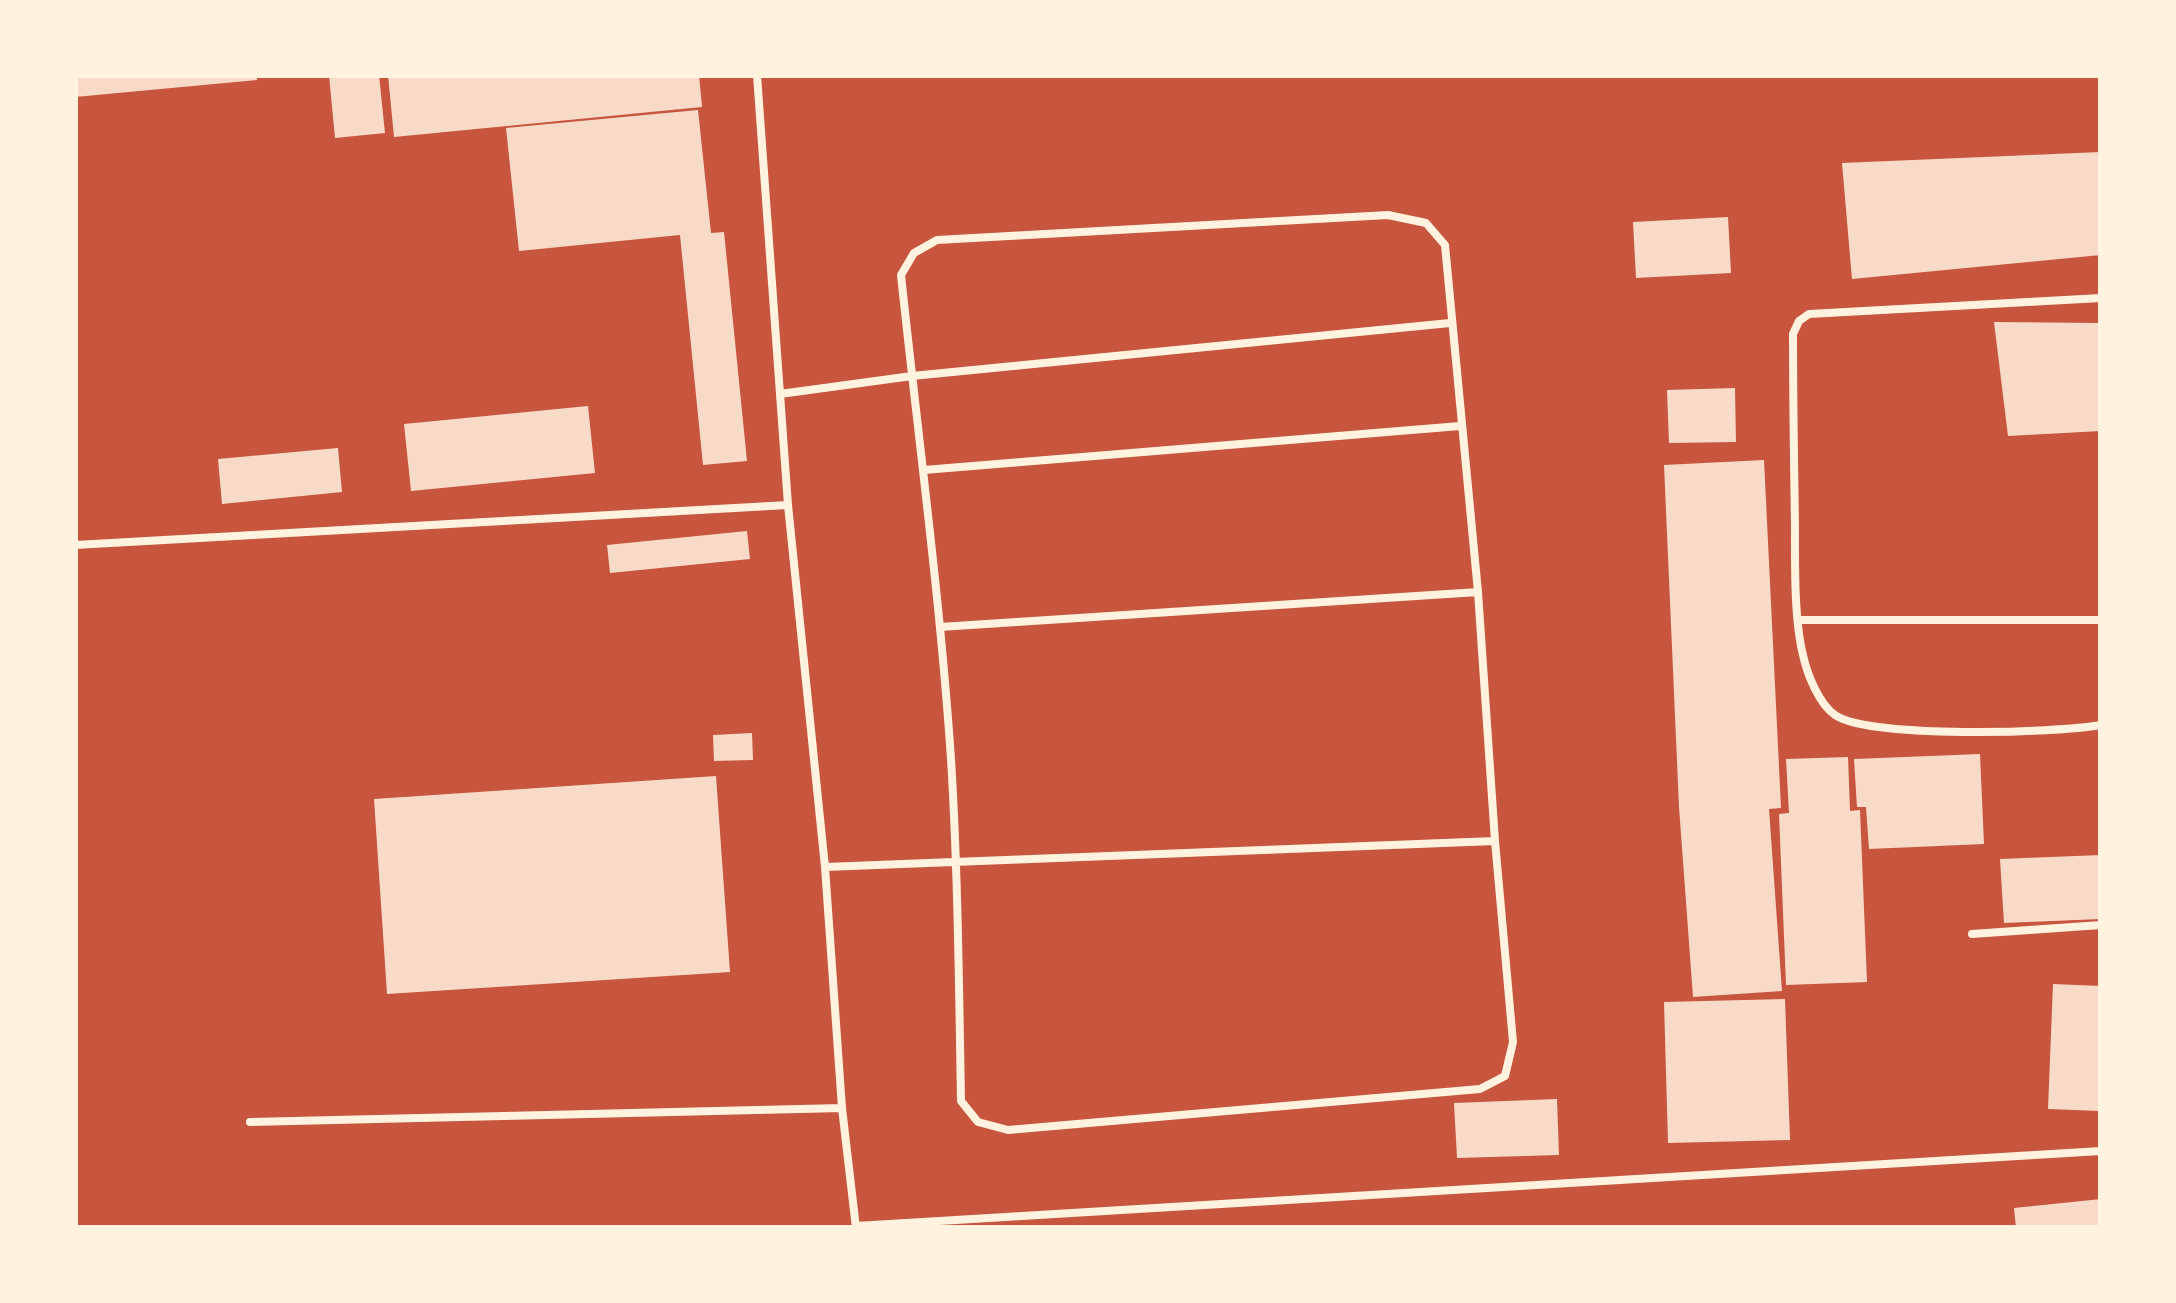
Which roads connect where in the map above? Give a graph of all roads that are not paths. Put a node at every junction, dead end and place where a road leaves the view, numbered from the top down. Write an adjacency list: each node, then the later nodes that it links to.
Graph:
1 (758, 75): 5 (lane)
2 (2101, 298): 11 (lane)
3 (1450, 322): 4 (lane); 4 (lane); 6 (lane)
4 (912, 376): 5 (lane); 7 (lane)
5 (780, 394): 8 (lane)
6 (1460, 426): 7 (lane); 10 (lane)
7 (924, 470): 13 (lane)
8 (788, 506): 9 (lane); 17 (lane)
9 (75, 545)
10 (1478, 592): 13 (lane); 15 (lane)
11 (1800, 620): 12 (lane); 14 (lane)
12 (2101, 620)
13 (940, 627): 16 (lane)
14 (2101, 726)
15 (1495, 842): 16 (lane); 16 (lane)
16 (956, 864): 17 (lane)
17 (825, 866): 20 (lane)
18 (2101, 925): 19 (lane)
19 (1972, 934)
20 (842, 1108): 21 (lane); 23 (lane)
21 (250, 1122)
22 (2101, 1151): 23 (lane)
23 (856, 1227)

